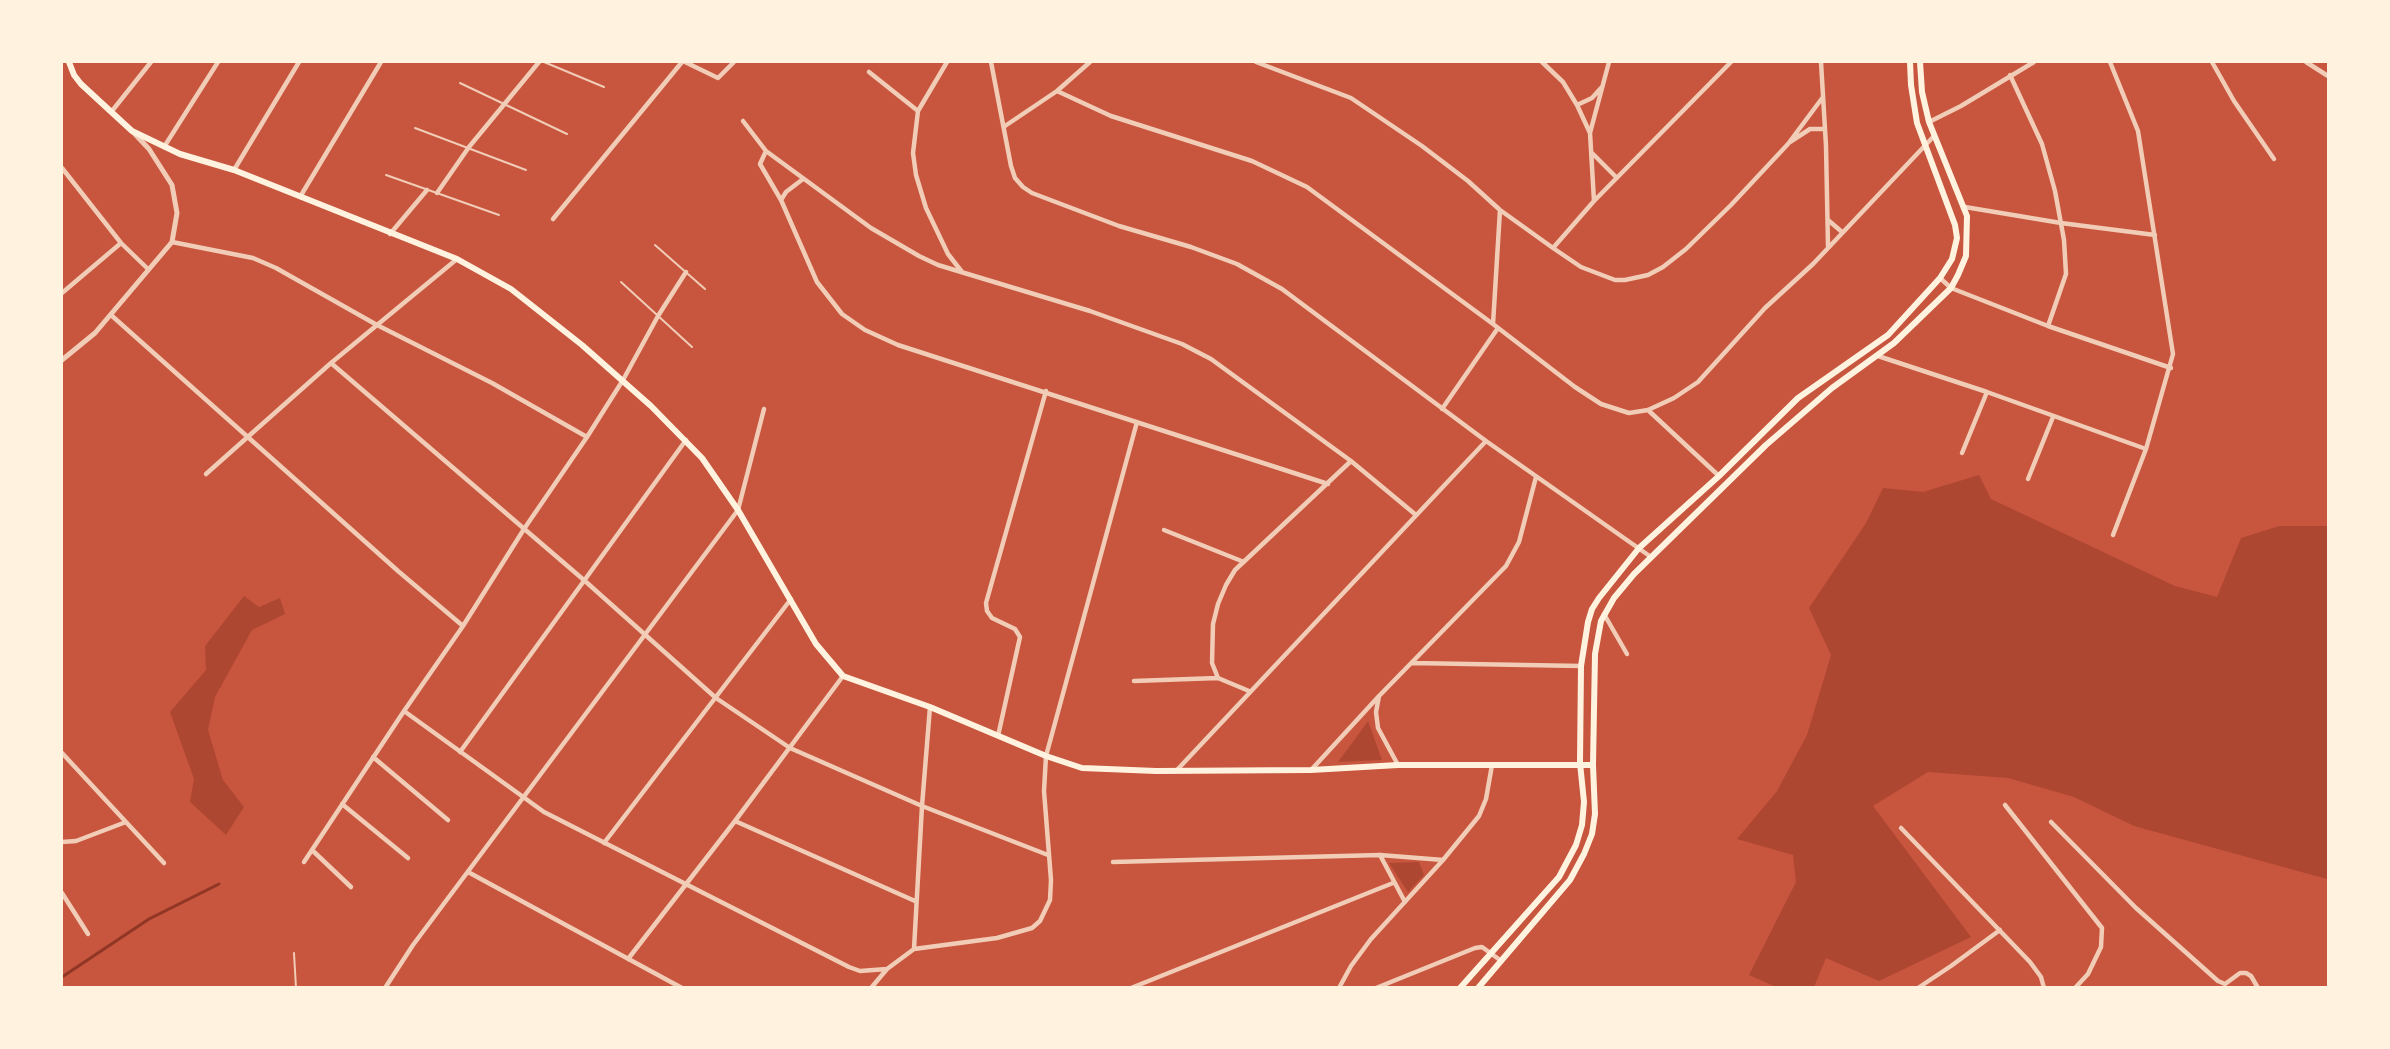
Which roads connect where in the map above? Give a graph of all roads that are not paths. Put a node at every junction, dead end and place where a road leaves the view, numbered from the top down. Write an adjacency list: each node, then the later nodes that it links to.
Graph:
1 (69, 62): 34 (main road)
2 (151, 62): 34 (street)
3 (218, 62): 47 (street)
4 (298, 62): 54 (street)
5 (381, 62): 60 (street)
6 (539, 62): 32 (street)
7 (544, 62): 28 (lane)
8 (684, 62): 9 (street); 66 (street)
9 (734, 62)
10 (947, 62): 35 (street)
11 (992, 62): 38 (street)
12 (1090, 62): 30 (street)
13 (1256, 62): 64 (street)
14 (1542, 62): 33 (street)
15 (1609, 62): 29 (street)
16 (1731, 62): 57 (street)
17 (1821, 62): 31 (street)
18 (1910, 62): 46 (main road)
19 (1920, 62): 37 (main road)
20 (2034, 62): 25 (street)
21 (2110, 62): 71 (street)
22 (2212, 62): 51 (street)
23 (2306, 62): 26 (street)
24 (869, 72): 35 (street)
25 (2010, 75): 37 (street); 68 (street)
26 (2328, 76)
27 (459, 83): 32 (lane)
28 (604, 87)
29 (1601, 88): 33 (street); 43 (street)
30 (1057, 91): 38 (street); 89 (street)
31 (1823, 97): 40 (street); 45 (street)
32 (506, 104): 42 (lane); 48 (street)
33 (1577, 105): 43 (street)
34 (112, 111): 41 (main road)
35 (918, 111): 80 (street)
36 (743, 121): 49 (street)
37 (1929, 122): 44 (main road)
38 (1005, 126): 100 (street)
39 (415, 128): 48 (lane)
40 (1825, 129): 45 (street); 67 (street)
41 (132, 131): 47 (main road); 72 (street)
42 (567, 134)
43 (1590, 134): 50 (street)
44 (1934, 136): 46 (street); 63 (main road)
45 (1788, 144): 76 (street)
46 (1925, 145): 69 (street); 81 (main road)
47 (164, 147): 54 (main road)
48 (469, 147): 53 (lane); 59 (street)
49 (766, 150): 56 (street); 61 (street)
50 (1592, 153): 57 (street); 62 (street)
51 (2274, 159)
52 (62, 168): 73 (street)
53 (526, 170)
54 (234, 171): 60 (main road)
55 (386, 175): 58 (lane)
56 (803, 178): 61 (street); 80 (street)
57 (1617, 178): 62 (street)
58 (427, 190): 59 (lane); 70 (street)
59 (437, 192): 65 (lane)
60 (300, 197): 70 (main road)
61 (781, 201): 97 (street)
62 (1594, 201): 76 (street)
63 (1965, 207): 68 (street); 83 (main road)
64 (1500, 210): 76 (street); 89 (street)
65 (499, 215)
66 (553, 219)
67 (1828, 220): 69 (street); 75 (street)
68 (2061, 223): 71 (street); 90 (street)
69 (1842, 231): 75 (street)
70 (390, 234): 77 (main road)
71 (2155, 235): 95 (street)
72 (172, 242): 78 (street); 88 (street)
73 (121, 243): 78 (street); 85 (street)
74 (655, 245): 79 (lane)
75 (1828, 246): 101 (street)
76 (1553, 248)
77 (457, 259): 88 (street); 96 (main road)
78 (148, 269): 86 (street)
79 (686, 272): 84 (lane); 87 (street)
80 (962, 272): 110 (street)
81 (1940, 278): 83 (street); 112 (main road)
82 (621, 282): 87 (lane)
83 (1951, 288): 90 (street); 92 (main road)
84 (705, 289)
85 (62, 292)
86 (111, 315): 93 (street); 104 (street)
87 (658, 316): 91 (lane); 96 (street)
88 (377, 325): 94 (street); 105 (street)
89 (1496, 326): 100 (street); 101 (street)
90 (2048, 326): 95 (street)
91 (692, 347)
92 (1878, 356): 98 (street); 122 (main road)
93 (62, 360)
94 (331, 363): 104 (street); 118 (street)
95 (2170, 368): 108 (street)
96 (623, 380): 105 (street); 106 (main road)
97 (1046, 392): 103 (street); 140 (street)
98 (1987, 392): 102 (street); 109 (street)
99 (764, 409): 116 (street)
100 (1442, 409): 107 (street)
101 (1648, 410): 112 (street)
102 (2053, 417): 108 (street); 114 (street)
103 (1137, 422): 115 (street); 144 (street)
104 (246, 436): 111 (street); 127 (street)
105 (587, 437): 118 (street)
106 (686, 440): 116 (main road); 124 (street)
107 (1486, 441): 113 (street); 117 (street)
108 (2146, 449): 120 (street)
109 (1962, 453)
110 (1351, 461): 115 (street); 117 (street)
111 (206, 474)
112 (1719, 476): 121 (main road)
113 (1536, 477): 121 (street); 130 (street)
114 (2028, 479)
115 (1328, 484): 123 (street)
116 (738, 510): 125 (main road); 128 (street)
117 (1416, 515): 135 (street)
118 (524, 529): 124 (street); 127 (street)
119 (1164, 530): 123 (street)
120 (2113, 535)
121 (1639, 548): 122 (street); 131 (main road)
122 (1651, 557): 126 (main road)
123 (1244, 562): 133 (street)
124 (585, 581): 128 (street); 142 (street)
125 (791, 599): 132 (main road); 137 (street)
126 (1604, 614): 129 (street); 149 (main road)
127 (464, 626): 139 (street)
128 (645, 636): 137 (street); 152 (street)
129 (1627, 654)
130 (1412, 663): 131 (street); 136 (street)
131 (1581, 666): 146 (main road)
132 (843, 676): 138 (main road); 141 (street)
133 (1218, 678): 134 (street); 135 (street)
134 (1134, 681)
135 (1249, 691): 150 (street)
136 (1379, 696): 147 (street); 151 (street)
137 (716, 698): 141 (street); 162 (street)
138 (930, 707): 140 (main road); 154 (street)
139 (404, 711): 142 (street); 145 (street)
140 (998, 736): 144 (main road)
141 (790, 748): 154 (street); 157 (street)
142 (460, 752): 152 (street)
143 (62, 753): 158 (street)
144 (1046, 756): 150 (main road); 164 (street)
145 (373, 757): 153 (street); 156 (street)
146 (1580, 764): 148 (main road); 149 (main road); 181 (main road)
147 (1398, 765): 148 (main road); 151 (main road)
148 (1492, 765): 167 (street)
149 (1593, 765): 184 (main road)
150 (1177, 770): 151 (main road)
151 (1311, 770)
152 (522, 798): 162 (street); 171 (street)
153 (342, 804): 163 (street); 166 (street)
154 (922, 806): 164 (street); 176 (street)
155 (2005, 806): 197 (street)
156 (448, 819)
157 (735, 821): 173 (street); 176 (street)
158 (126, 822): 161 (street); 170 (street)
159 (2051, 822): 198 (street)
160 (1901, 828): 178 (street)
161 (62, 842)
162 (604, 843): 173 (street)
163 (312, 850): 168 (street); 174 (street)
164 (1048, 855): 180 (street)
165 (1380, 855): 167 (street); 169 (street); 172 (street)
166 (408, 858)
167 (1443, 860): 177 (street)
168 (304, 862)
169 (1113, 862)
170 (164, 863)
171 (468, 872): 183 (street); 187 (street)
172 (1393, 883): 177 (street); 190 (street)
173 (686, 884): 183 (street); 185 (street)
174 (351, 887)
175 (62, 893): 179 (street)
176 (915, 902): 180 (street)
177 (1405, 902): 191 (street)
178 (2000, 930): 195 (street); 196 (street)
179 (88, 934)
180 (914, 949): 185 (street)
181 (1490, 951): 184 (street); 192 (street); 193 (main road)
182 (294, 953): 186 (lane)
183 (628, 959): 188 (street)
184 (1500, 960): 194 (main road)
185 (886, 969): 189 (street)
186 (296, 987)
187 (385, 987)
188 (682, 987)
189 (871, 987)
190 (1131, 987)
191 (1339, 987)
192 (1376, 987)
193 (1460, 987)
194 (1478, 987)
195 (1918, 987)
196 (2044, 987)
197 (2075, 987)
198 (2258, 987)

